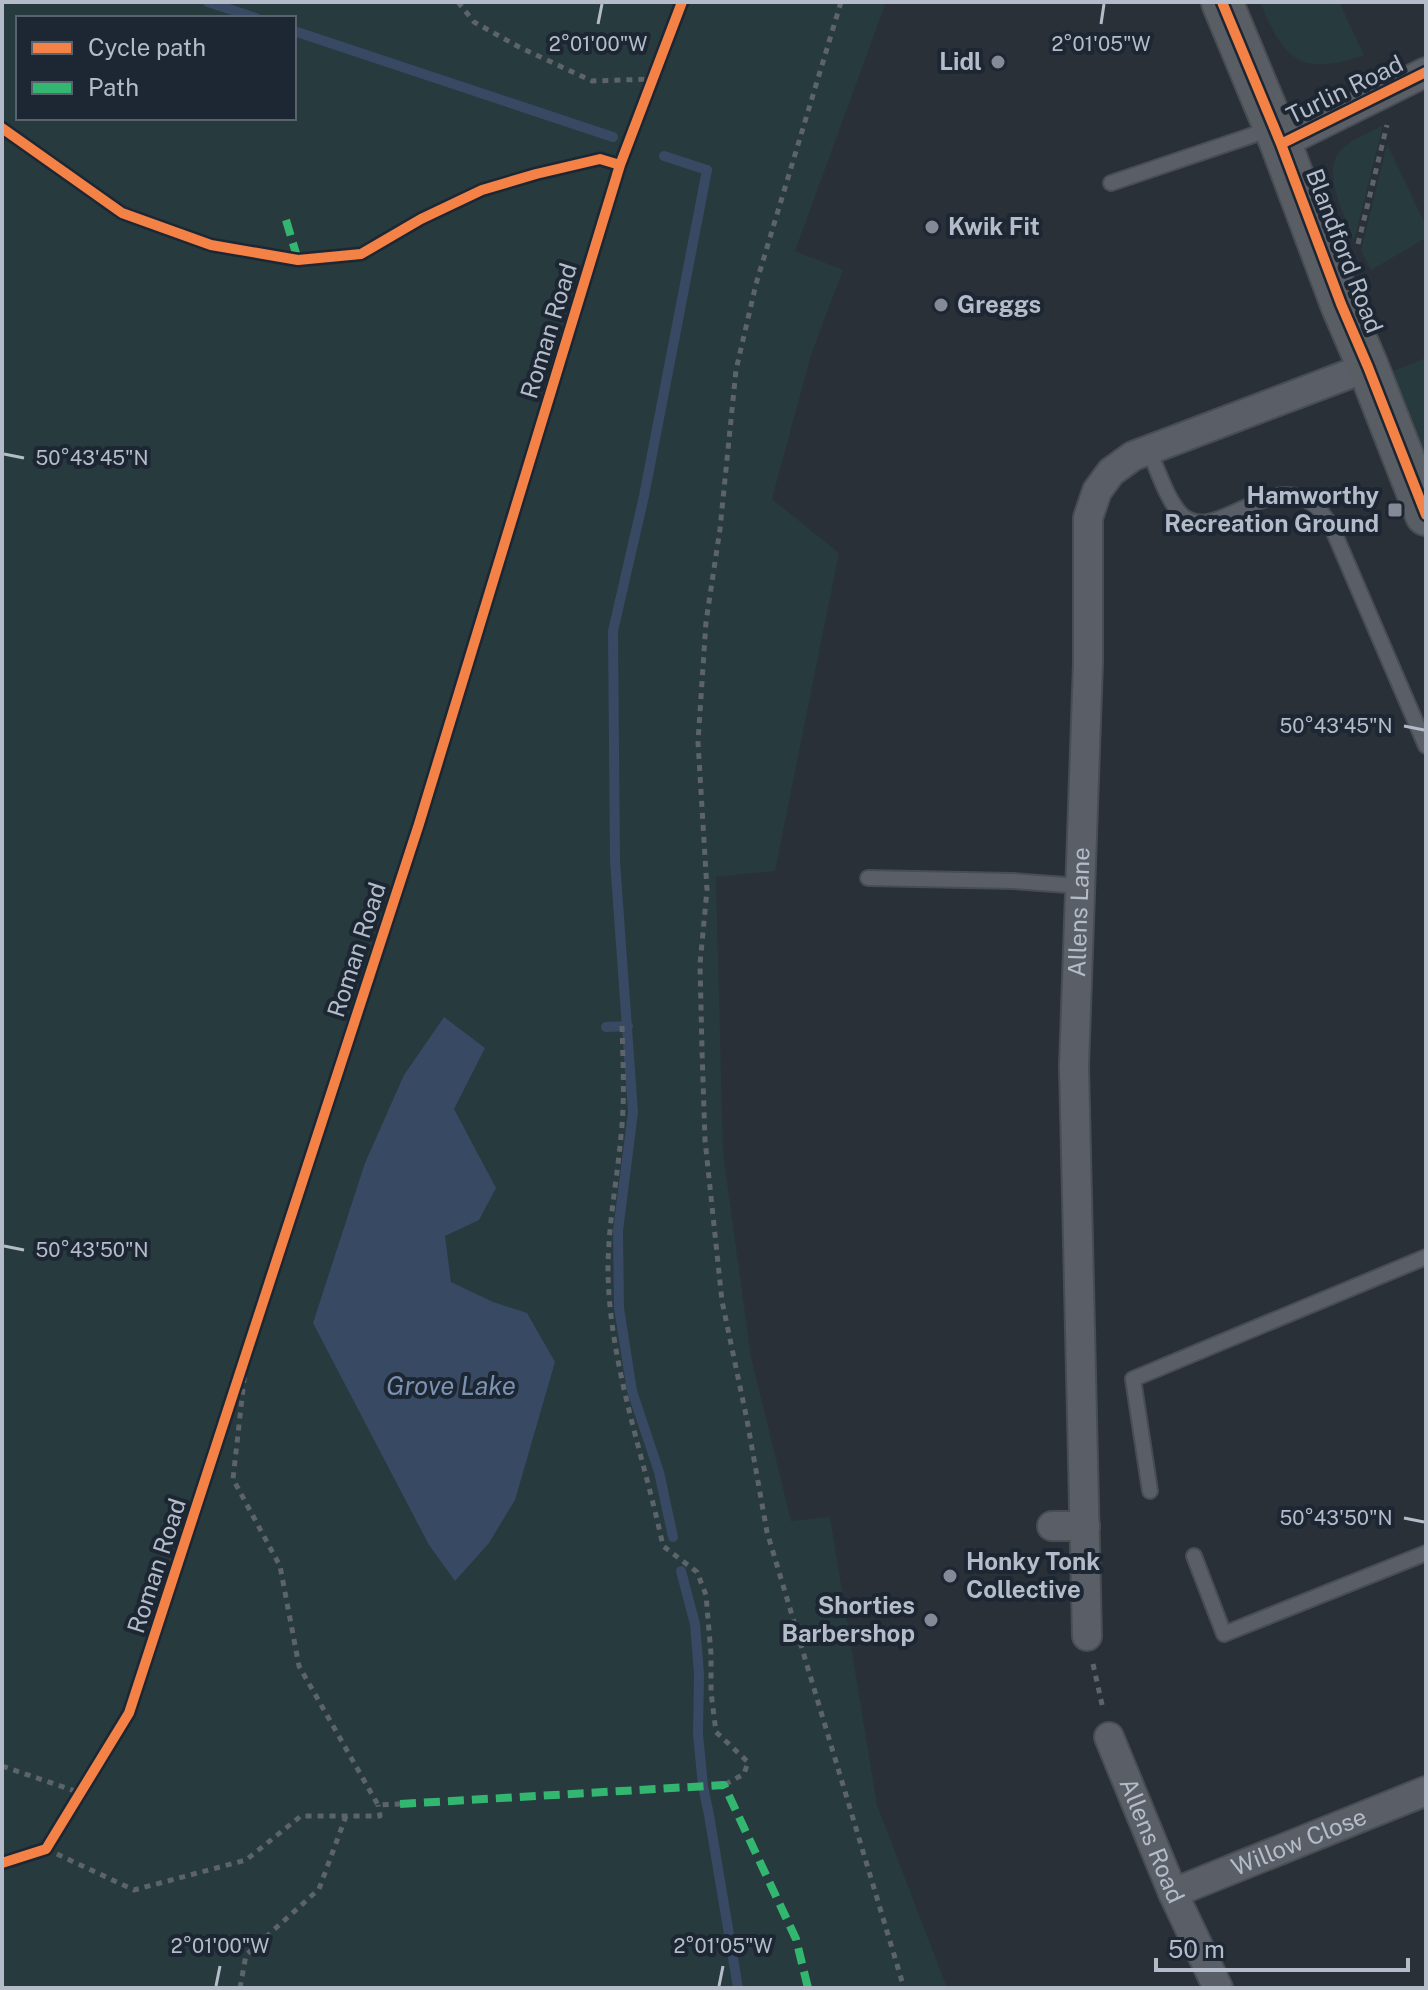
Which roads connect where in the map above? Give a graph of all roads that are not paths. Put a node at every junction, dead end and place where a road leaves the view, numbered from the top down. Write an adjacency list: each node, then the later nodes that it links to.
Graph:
1 (1222, 2): 3 (main road, Blandford Road)
2 (1417, 77): 3 (street, Turlin Road)
3 (1278, 136): 4 (lane); 5 (main road, Blandford Road)
4 (1111, 183)
5 (1368, 367): 6 (street, Allens Lane); 7 (main road, Blandford Road)
6 (1149, 451): 8 (lane); 10 (street, Allens Lane)
7 (1426, 515)
8 (1426, 746)
9 (868, 878): 10 (lane)
10 (1080, 886): 14 (street, Allens Lane)
11 (1426, 1257): 12 (lane)
12 (1150, 1491)
13 (1052, 1526): 14 (street)
14 (1085, 1526): 17 (street, Allens Lane)
15 (1426, 1553): 16 (lane)
16 (1194, 1556)
17 (1087, 1636)
18 (1109, 1737): 20 (street, Allens Road)
19 (1426, 1791): 20 (street, Willow Close)
20 (1173, 1893): 21 (street, Allens Road)
21 (1218, 1988)

